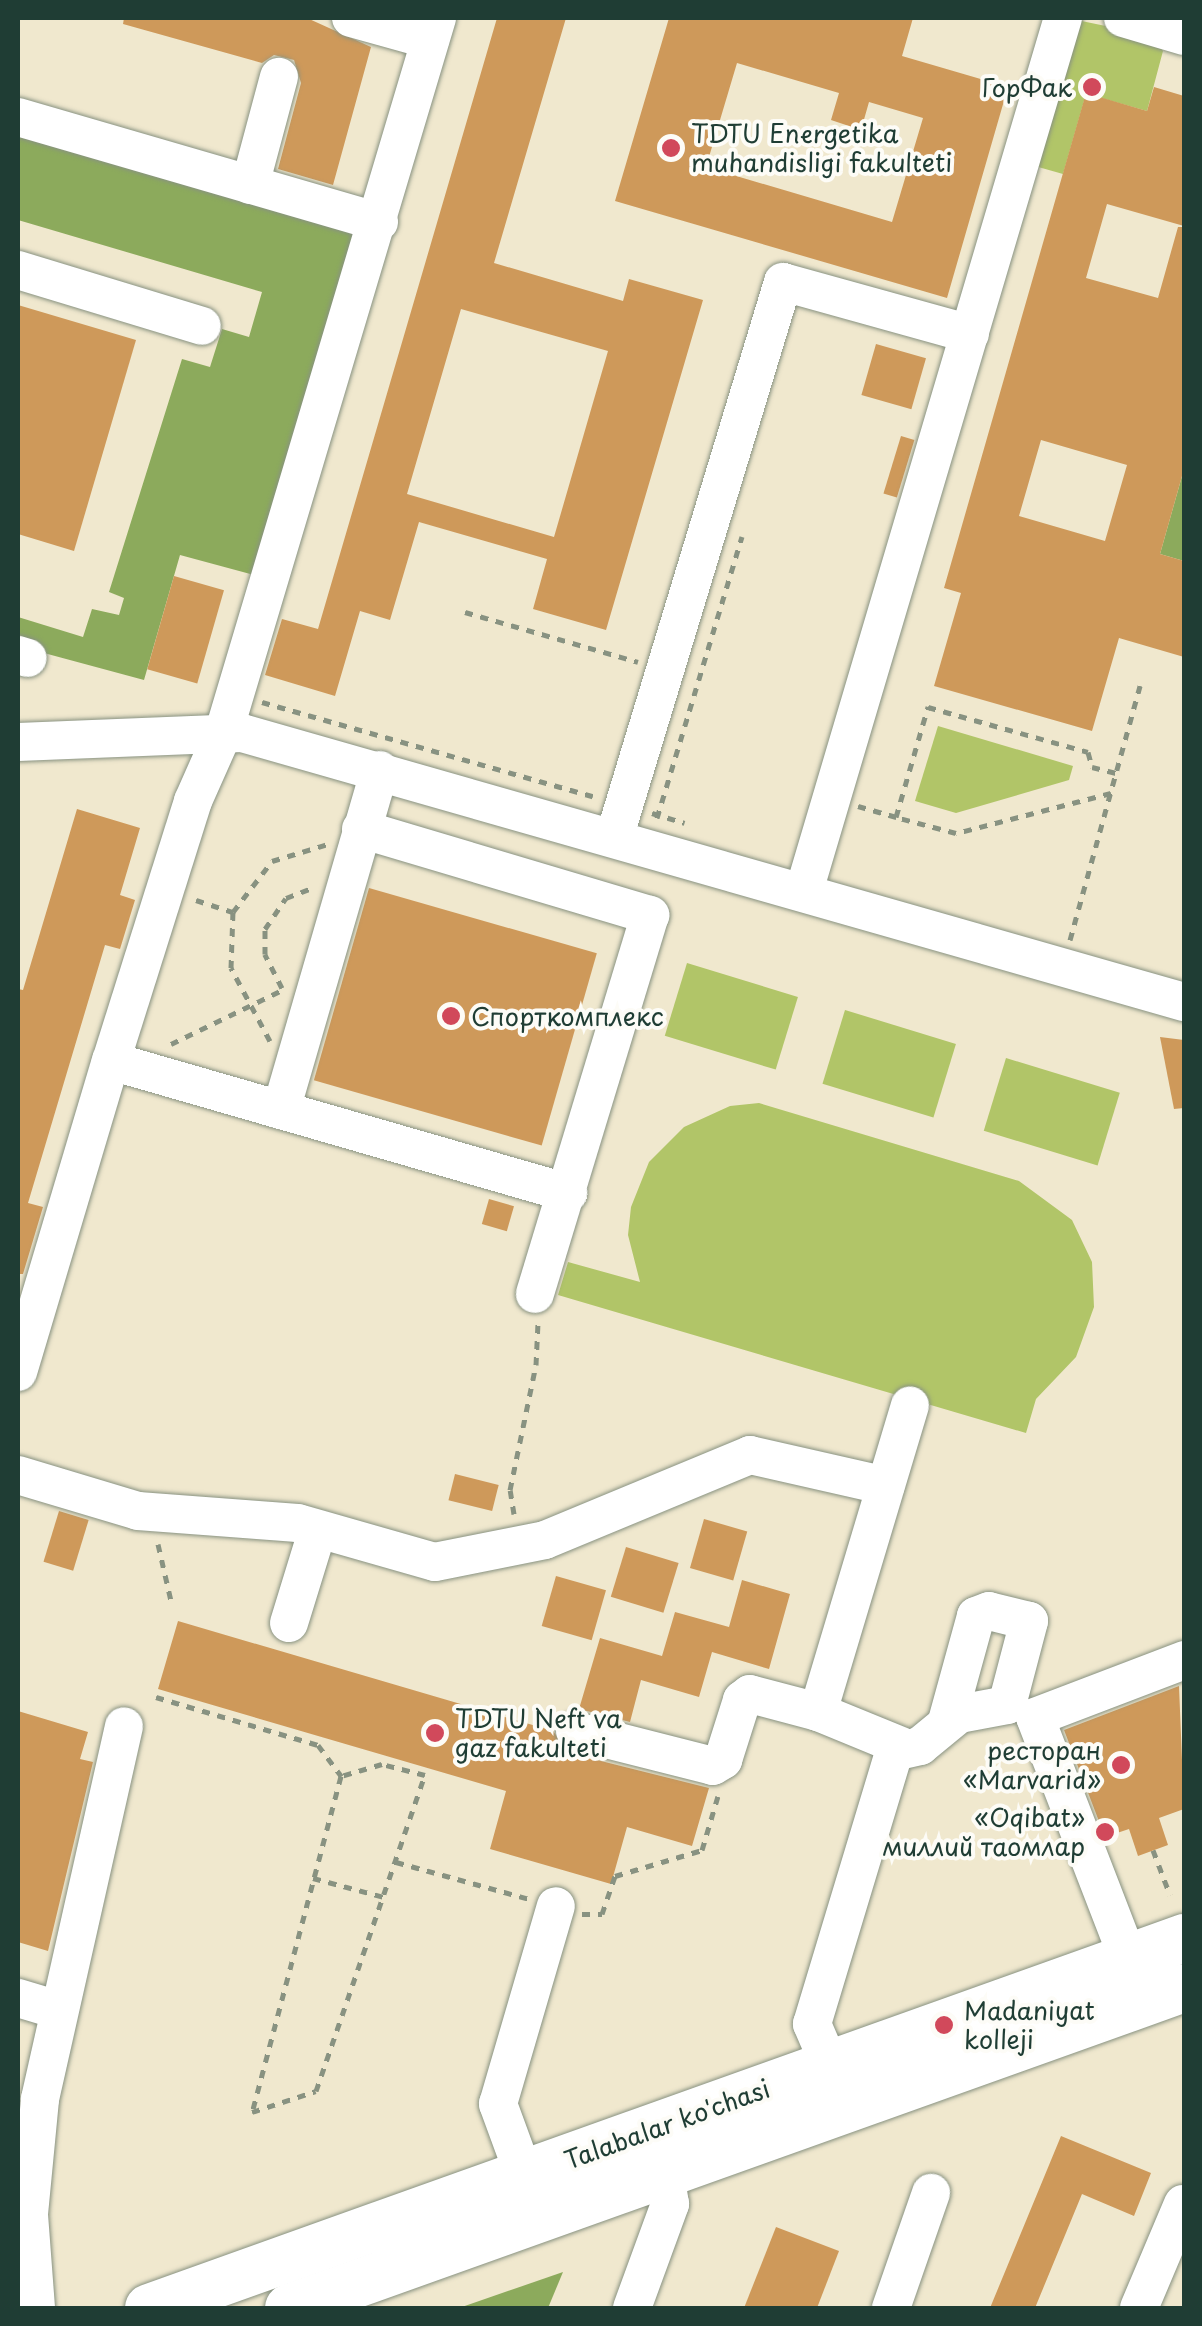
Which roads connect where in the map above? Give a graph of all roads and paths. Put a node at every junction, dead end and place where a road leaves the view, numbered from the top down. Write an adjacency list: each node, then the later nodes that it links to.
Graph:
1 (352, 18): 4 (street)
2 (1063, 18): 12 (street)
3 (1123, 18): 5 (street)
4 (433, 29): 9 (street)
5 (1184, 36)
6 (279, 77): 8 (street)
7 (18, 118): 8 (street)
8 (250, 185): 9 (street)
9 (379, 222): 16 (street)
10 (18, 270): 11 (street)
11 (202, 326)
12 (970, 334): 14 (street); 25 (street)
13 (465, 612): 14 (path)
14 (665, 670): 21 (street)
15 (1140, 685): 19 (path)
16 (224, 731): 17 (street); 18 (street); 34 (street)
17 (18, 742)
18 (380, 770): 21 (street); 22 (street)
19 (1116, 773): 20 (path); 20 (path)
20 (1110, 793): 28 (path)
21 (597, 830): 24 (street); 25 (street)
22 (359, 838): 23 (street); 24 (street); 27 (path)
23 (344, 886): 29 (path); 32 (street)
24 (560, 886): 36 (street)
25 (804, 891): 28 (street)
26 (196, 900): 27 (path)
27 (233, 912): 31 (path)
28 (1063, 967): 30 (street)
29 (283, 989): 31 (path); 32 (path)
30 (1184, 1002)
31 (250, 1005): 33 (path); 35 (path)
32 (305, 1025): 35 (street)
33 (163, 1048)
34 (111, 1062): 35 (street); 38 (street)
35 (286, 1093): 36 (street)
36 (568, 1193): 37 (street)
37 (535, 1294): 44 (path)
38 (18, 1372)
39 (910, 1406): 41 (street)
40 (18, 1475): 42 (street)
41 (886, 1486): 44 (street); 49 (street)
42 (150, 1512): 43 (street); 45 (path)
43 (318, 1529): 44 (street); 46 (street)
44 (522, 1546)
45 (172, 1605)
46 (288, 1623)
47 (1184, 1660): 62 (street)
48 (156, 1697): 55 (path)
49 (818, 1712): 53 (street); 54 (street)
50 (947, 1720): 53 (street)
51 (124, 1726): 65 (street)
52 (576, 1731): 54 (street)
53 (901, 1746): 66 (street)
54 (720, 1764): 60 (path)
55 (341, 1776): 57 (path); 58 (path)
56 (1153, 1850): 61 (path)
57 (396, 1862): 59 (path); 60 (path)
58 (313, 1878): 59 (path); 59 (path)
59 (384, 1897)
60 (556, 1906): 68 (street)
61 (1177, 1916): 62 (main road, Talabalar ko'chasi)
62 (1128, 1958): 66 (main road, Talabalar ko'chasi)
63 (1184, 1988): 67 (main road, Talabalar ko'chasi)
64 (18, 1998): 65 (street)
65 (58, 2010): 72 (street)
66 (830, 2066): 67 (main road, Talabalar ko'chasi)
67 (662, 2151): 68 (main road, Talabalar ko'chasi); 71 (main road, Talabalar ko'chasi); 74 (street)
68 (524, 2175): 73 (main road, Talabalar ko'chasi)
69 (931, 2193): 75 (street)
70 (1184, 2204): 76 (street)
71 (307, 2305)
72 (36, 2308)
73 (148, 2308)
74 (632, 2308)
75 (890, 2308)
76 (1139, 2308)

